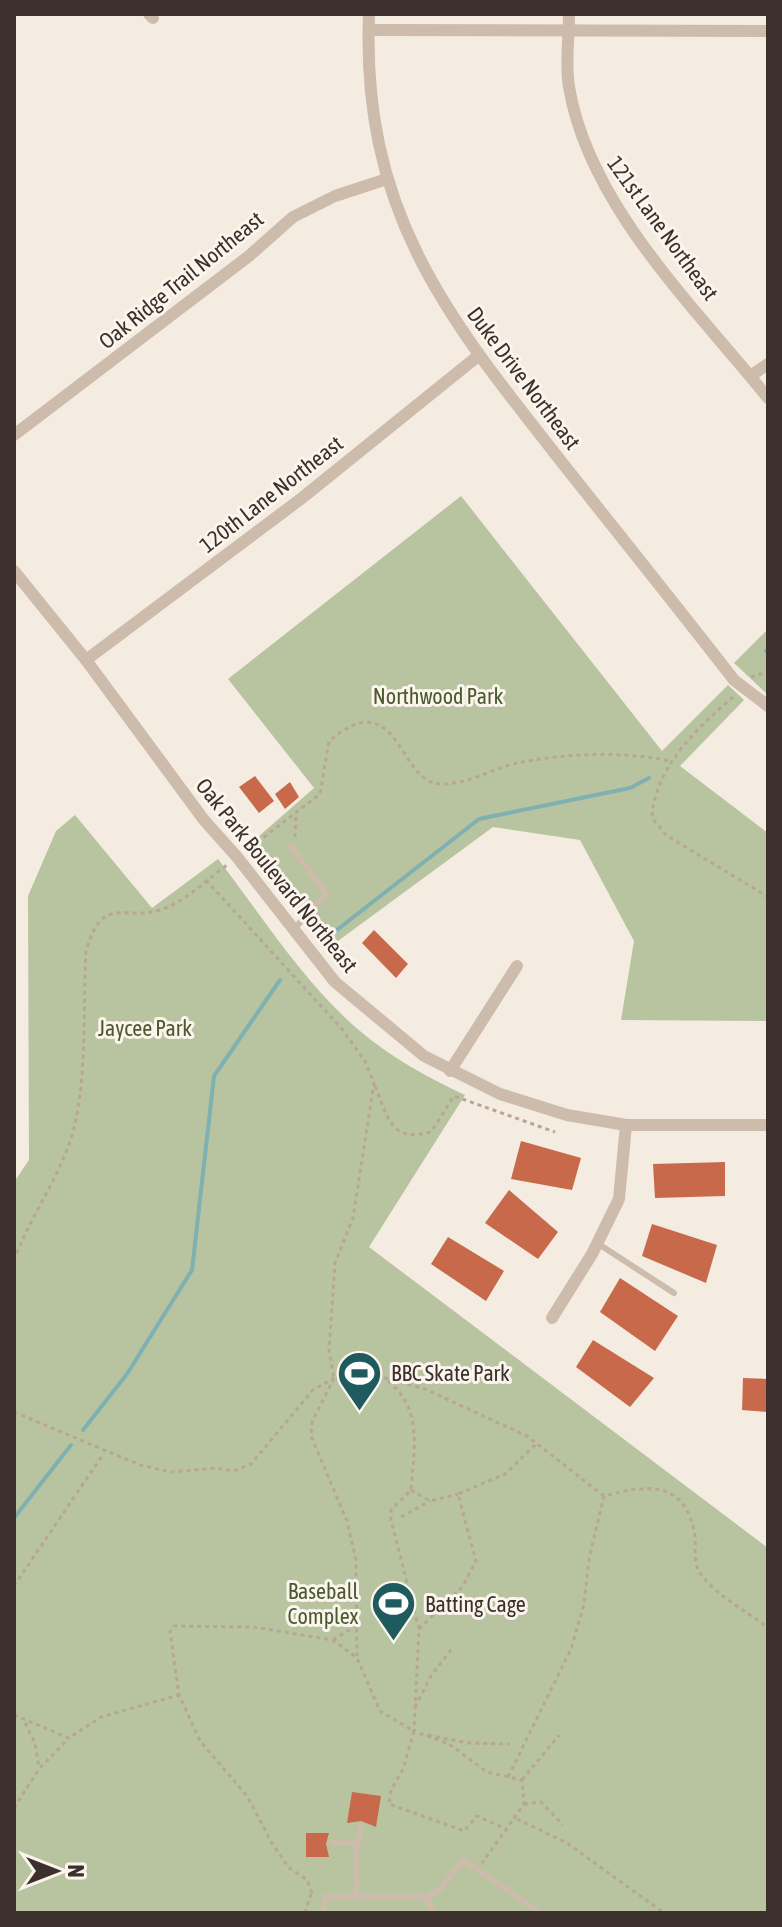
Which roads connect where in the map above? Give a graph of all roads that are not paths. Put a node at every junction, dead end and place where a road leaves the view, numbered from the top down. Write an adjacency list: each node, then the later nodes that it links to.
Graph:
1 (369, 14): 4 (street, Duke Drive Northeast)
2 (569, 14): 3 (street, 121st Lane Northeast)
3 (569, 28): 4 (street); 5 (street); 9 (street, 121st Lane Northeast)
4 (369, 30): 6 (street, Duke Drive Northeast)
5 (768, 31)
6 (387, 179): 7 (street, Duke Drive Northeast); 11 (street, Oak Ridge Trail Northeast)
7 (478, 356): 13 (street, 120th Lane Northeast); 14 (street, Duke Drive Northeast)
8 (768, 364): 9 (street)
9 (750, 376): 10 (street, 121st Lane Northeast)
10 (768, 398)
11 (14, 435)
12 (15, 573): 13 (street, Oak Park Boulevard Northeast)
13 (86, 660): 16 (street, Oak Park Boulevard Northeast)
14 (768, 706)
15 (291, 846): 16 (lane)
16 (294, 929): 18 (street, Oak Park Boulevard Northeast)
17 (517, 966): 18 (street)
18 (450, 1071): 19 (street, Oak Park Boulevard Northeast)
19 (626, 1125): 20 (street, Oak Park Boulevard Northeast); 21 (street)
20 (768, 1125)
21 (597, 1243): 22 (lane); 23 (street)
22 (674, 1293)
23 (552, 1318)
24 (361, 1827): 26 (lane)
25 (332, 1843): 26 (lane)
26 (358, 1843): 27 (lane)
27 (357, 1896): 28 (lane); 29 (lane)
28 (427, 1898): 30 (lane); 31 (lane)
29 (324, 1913)
30 (433, 1913)
31 (541, 1913)

